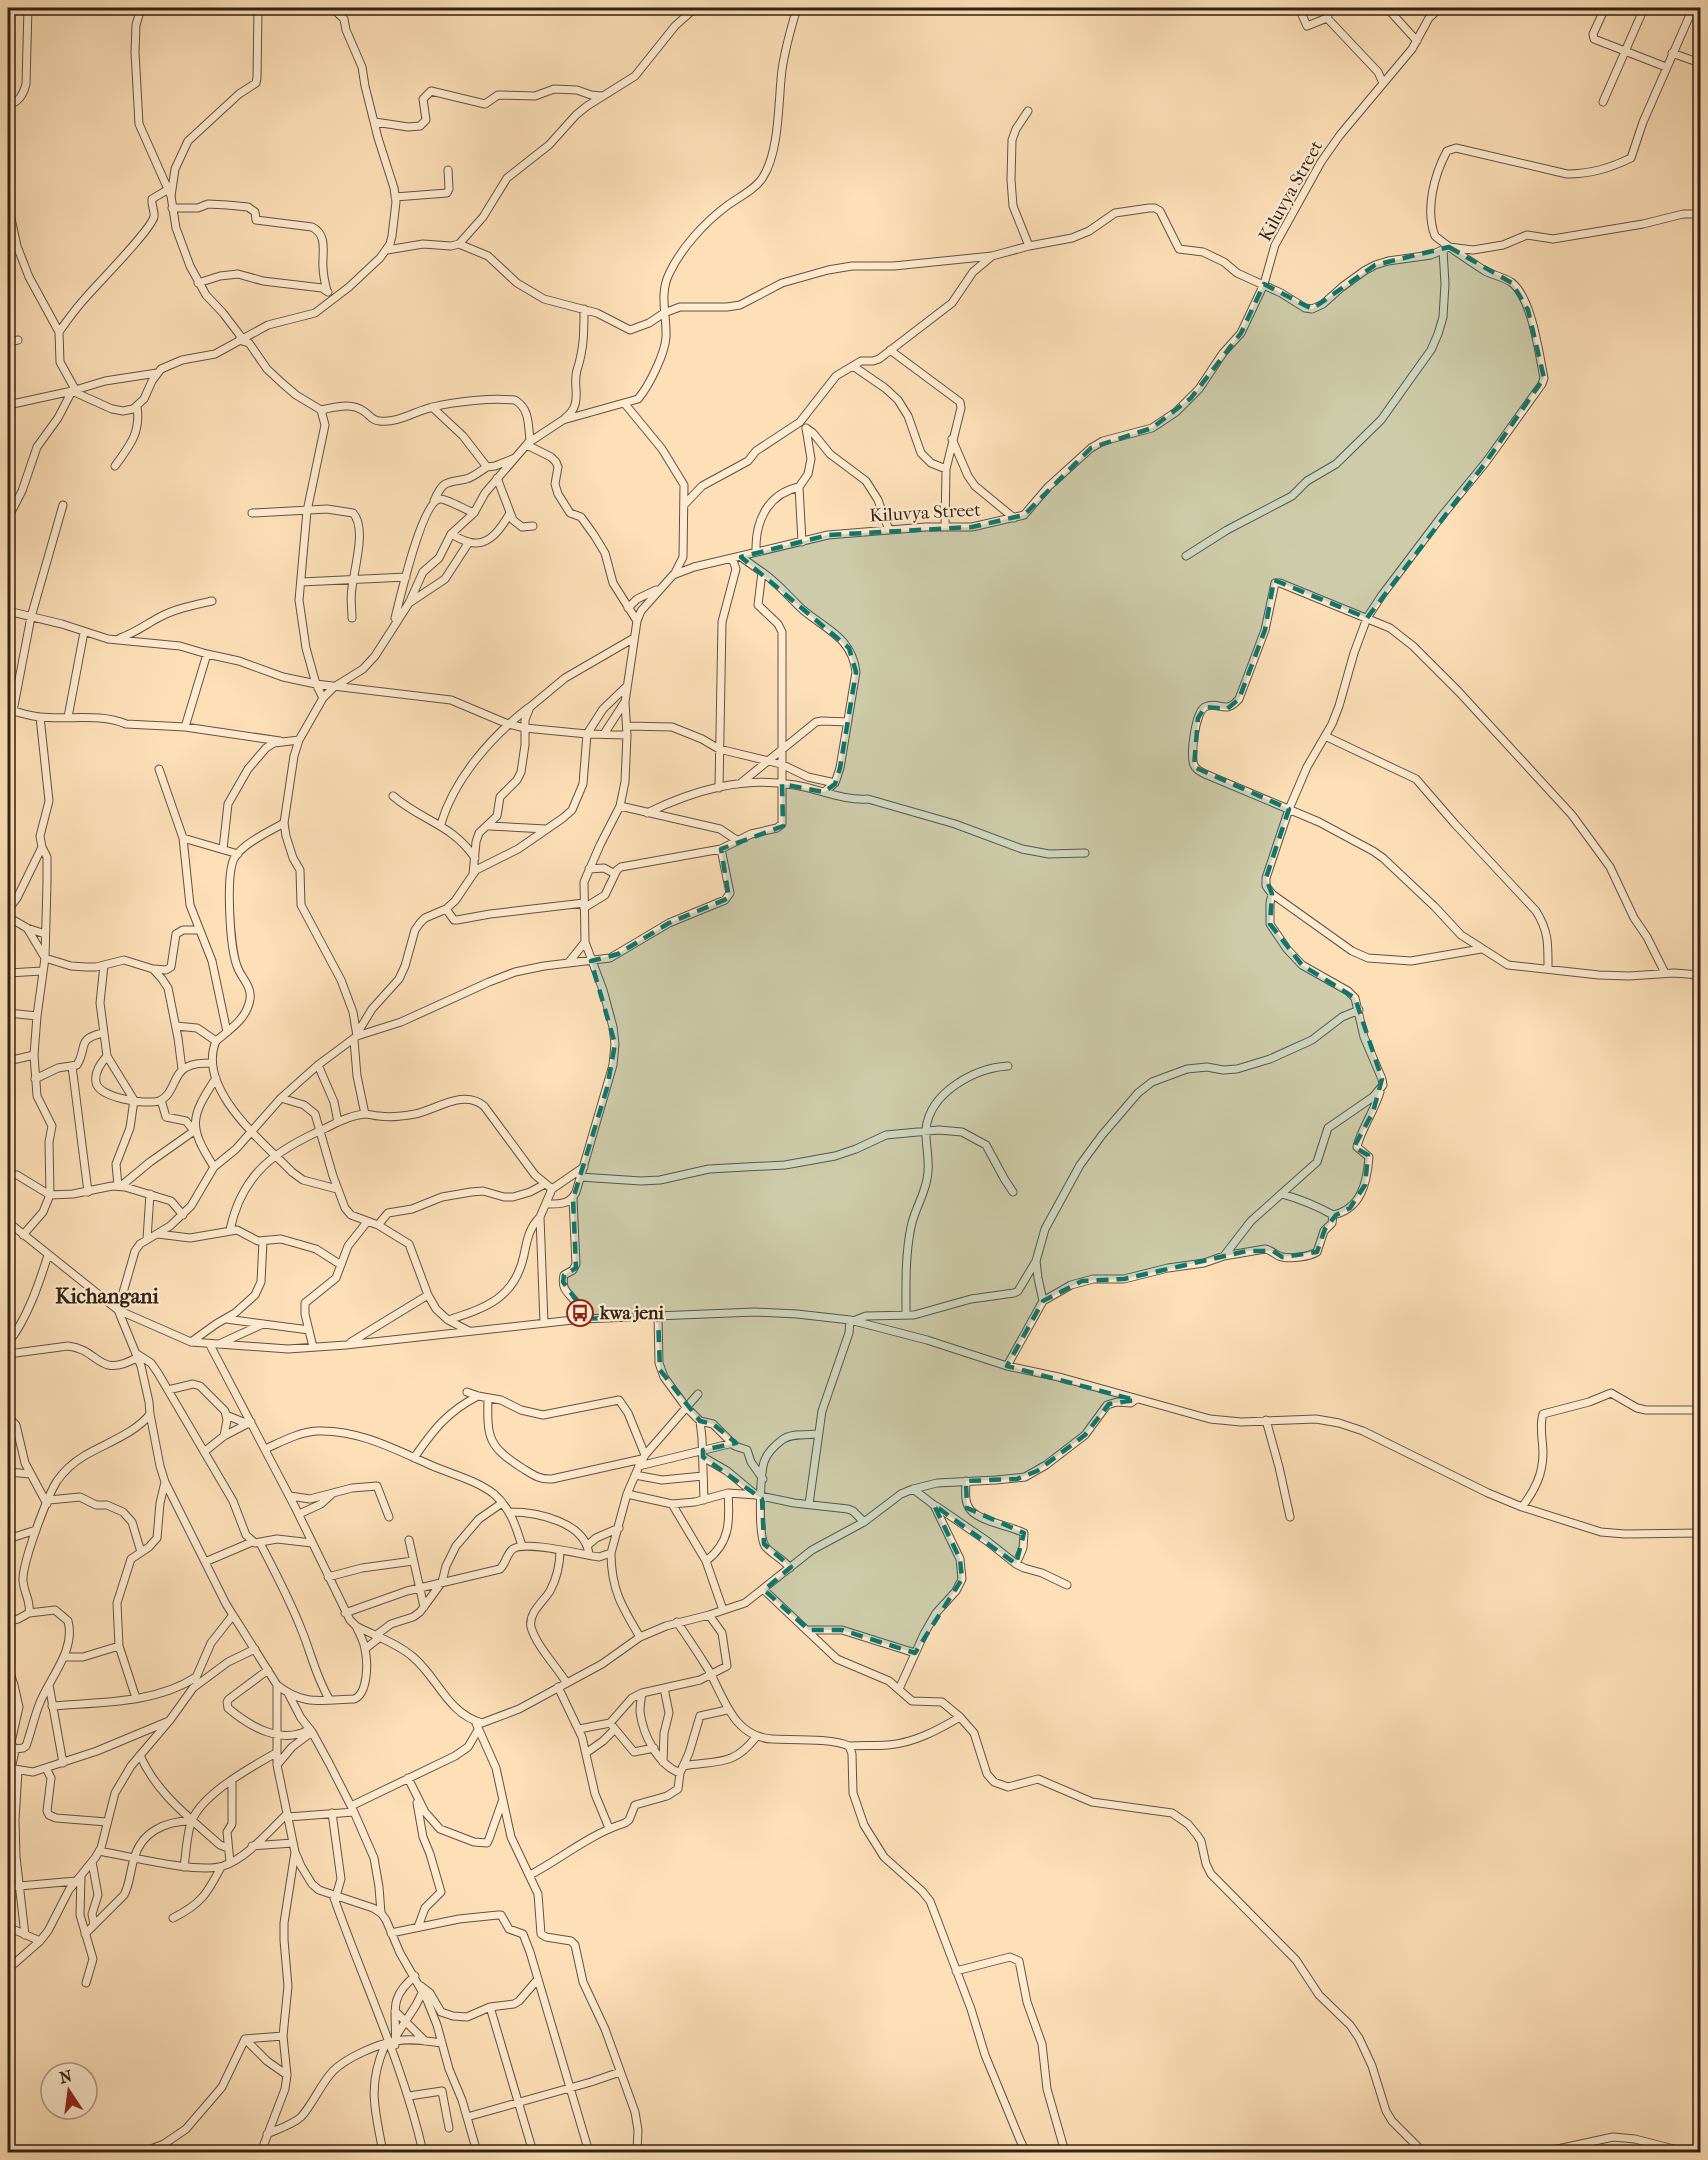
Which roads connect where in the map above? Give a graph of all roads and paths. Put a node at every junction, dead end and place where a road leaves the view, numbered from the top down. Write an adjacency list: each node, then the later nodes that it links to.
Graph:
1 (28, 8): 25 (street)
2 (141, 8): 29 (street)
3 (258, 8): 29 (street)
4 (332, 8): 16 (street)
5 (345, 8): 16 (street)
6 (695, 8): 23 (street)
7 (797, 8): 44 (street)
8 (1299, 8): 15 (street)
9 (1336, 8): 15 (street)
10 (1387, 8): 17 (street)
11 (1440, 8): 17 (street, Kiluvya Street)
12 (1605, 8): 18 (street)
13 (1644, 8): 18 (street)
14 (1693, 8): 19 (street)
15 (1327, 18): 22 (street)
16 (344, 19): 27 (street)
17 (1417, 41): 22 (street, Kiluvya Street)
18 (1624, 51): 21 (street); 24 (street)
19 (1672, 53): 20 (street); 21 (street)
20 (1701, 63)
21 (1666, 67): 36 (street)
22 (1383, 83): 39 (street, Kiluvya Street)
23 (602, 96): 27 (street); 34 (street)
24 (1603, 102)
25 (8, 105)
26 (1028, 111): 35 (street)
27 (375, 122): 30 (street)
28 (448, 170): 30 (street)
29 (169, 193): 32 (street); 45 (street)
30 (395, 197): 37 (street)
31 (8, 206): 45 (street)
32 (172, 208): 40 (street); 41 (street)
33 (1701, 214): 36 (street)
34 (459, 244): 37 (street); 43 (street)
35 (1029, 246): 38 (street); 39 (street)
36 (1446, 249): 39 (street); 86 (street); 102 (street)
37 (387, 250): 42 (street)
38 (992, 256): 44 (street); 49 (street)
39 (1265, 280): 77 (street, Kiluvya Street)
40 (198, 283): 41 (street); 46 (street)
41 (327, 291): 42 (street)
42 (331, 300): 46 (street)
43 (584, 309): 44 (street); 58 (street)
44 (664, 313): 53 (street)
45 (59, 332): 52 (street)
46 (244, 339): 51 (street); 57 (street)
47 (18, 340): 48 (street)
48 (8, 342)
49 (890, 350): 50 (street); 61 (street)
50 (853, 366): 59 (street); 66 (street)
51 (157, 372): 52 (street); 55 (street)
52 (74, 391): 54 (street); 55 (street); 76 (street)
53 (625, 404): 58 (street); 71 (street)
54 (8, 405)
55 (137, 406): 64 (street)
56 (432, 407): 57 (street); 62 (street); 65 (street)
57 (321, 410): 72 (street)
58 (563, 420): 62 (street)
59 (800, 422): 60 (street); 71 (street)
60 (806, 428): 68 (street); 80 (street)
61 (952, 439): 66 (street); 77 (street)
62 (528, 444): 63 (street); 98 (street)
63 (516, 457): 65 (street); 67 (street)
64 (115, 466)
65 (487, 467): 69 (street)
66 (946, 470): 79 (street)
67 (497, 478): 74 (street); 75 (street)
68 (799, 487): 82 (street); 84 (street)
69 (434, 501): 74 (street); 92 (street)
70 (63, 505): 100 (street)
71 (684, 505): 87 (street)
72 (307, 511): 73 (street); 93 (street); 94 (street)
73 (252, 513)
74 (474, 513): 81 (street)
75 (510, 513): 78 (street); 83 (street)
76 (8, 518)
77 (1014, 518): 79 (street, Kiluvya Street)
78 (534, 526)
79 (945, 527): 80 (street, Kiluvya Street)
80 (889, 530): 82 (street, Kiluvya Street)
81 (451, 534): 83 (street); 97 (street)
82 (802, 542): 84 (street, Kiluvya Street)
83 (469, 543): 97 (street)
84 (756, 552): 85 (street, Kiluvya Street)
85 (741, 556): 88 (street, Kiluvya Street); 90 (street)
86 (1186, 556)
87 (683, 557): 89 (street); 91 (street)
88 (732, 558): 89 (street, Kiluvya Street); 129 (street)
89 (694, 567): 91 (street, Kiluvya Street)
90 (762, 572): 118 (street); 130 (street)
91 (673, 575): 95 (street, Kiluvya Street)
92 (406, 577): 93 (street); 104 (street)
93 (354, 579): 94 (street); 101 (street)
94 (301, 582): 109 (street)
95 (661, 588): 98 (street); 103 (street, Kiluvya Street)
96 (212, 601): 107 (street)
97 (409, 603): 104 (street)
98 (628, 608): 103 (street)
99 (8, 611): 100 (street)
100 (31, 617): 105 (street); 115 (street)
101 (352, 618)
102 (1366, 618): 126 (street); 141 (street); 179 (street)
103 (637, 621): 106 (street, Kiluvya Street)
104 (394, 623): 111 (street)
105 (84, 632): 107 (street); 117 (street)
106 (634, 638): 110 (street, Kiluvya Street); 114 (street)
107 (116, 639): 108 (street)
108 (207, 654): 109 (street); 121 (street)
109 (316, 684): 111 (street); 112 (street)
110 (628, 685): 113 (street, Kiluvya Street); 123 (street)
111 (334, 687): 112 (street); 119 (street)
112 (323, 698): 127 (street)
113 (625, 702): 120 (street, Kiluvya Street); 124 (street)
114 (530, 707): 119 (street); 122 (street)
115 (10, 711): 116 (street)
116 (40, 717): 117 (street); 149 (street)
117 (68, 717): 121 (street)
118 (848, 722): 130 (street); 135 (street)
119 (508, 724): 122 (street); 144 (street)
120 (627, 726): 125 (street, Kiluvya Street); 129 (street)
121 (185, 727): 128 (street)
122 (525, 728): 123 (street); 145 (street)
123 (587, 734): 124 (street); 146 (street)
124 (604, 734): 125 (street)
125 (627, 735): 140 (street, Kiluvya Street)
126 (1325, 736): 141 (street); 176 (street)
127 (299, 740): 128 (street); 143 (street)
128 (280, 741): 150 (street)
129 (719, 748): 131 (street); 137 (street)
130 (781, 750): 131 (street); 132 (street)
131 (768, 761): 132 (street); 134 (street)
132 (781, 764): 135 (street); 136 (street)
133 (159, 770): 147 (street)
134 (742, 782): 136 (street); 137 (street)
135 (835, 783): 138 (street)
136 (782, 784): 138 (street); 148 (street)
137 (719, 788): 142 (street)
138 (824, 792): 152 (street)
139 (393, 796): 144 (street)
140 (620, 806): 142 (street); 156 (street, Kiluvya Street)
141 (1289, 809): 159 (street); 170 (street)
142 (647, 813): 148 (street)
143 (284, 823): 153 (street); 187 (street)
144 (441, 824): 154 (street)
145 (489, 826): 146 (street); 154 (street)
146 (546, 829): 155 (street)
147 (183, 838): 150 (street); 167 (street)
148 (738, 841): 151 (street)
149 (42, 848): 163 (street); 168 (street)
150 (224, 849): 153 (street)
151 (721, 849): 158 (street); 172 (street)
152 (1085, 853)
153 (238, 854): 186 (street)
154 (474, 857): 155 (street); 157 (street)
155 (482, 867): 157 (street)
156 (589, 869): 158 (street); 160 (street, Kiluvya Street)
157 (473, 874): 162 (street)
158 (615, 874): 160 (street)
159 (1272, 894): 170 (street); 181 (street)
160 (584, 905): 161 (street); 165 (street, Kiluvya Street)
161 (567, 906): 162 (street); 165 (street)
162 (446, 909): 187 (street)
163 (8, 910)
164 (8, 917): 166 (street)
165 (584, 917): 169 (street, Kiluvya Street)
166 (27, 928): 168 (street); 171 (street)
167 (199, 930): 175 (street); 186 (street)
168 (45, 934): 171 (street)
169 (585, 942): 172 (street, Kiluvya Street); 173 (street)
170 (1481, 949): 176 (street)
171 (45, 958): 174 (street); 177 (street)
172 (591, 961): 173 (street); 211 (street, Kiluvya Street)
173 (569, 962): 187 (street)
174 (104, 965): 175 (street); 185 (street)
175 (153, 969): 184 (street)
176 (1548, 969): 179 (street)
177 (42, 971): 178 (street); 183 (street)
178 (8, 973)
179 (1665, 974): 180 (street)
180 (1701, 975)
181 (1359, 1010): 199 (street); 240 (street)
182 (8, 1013): 183 (street)
183 (37, 1016): 189 (street)
184 (176, 1026): 188 (street); 196 (street)
185 (103, 1032): 190 (street); 194 (street)
186 (227, 1032): 188 (street)
187 (357, 1036): 193 (street); 203 (street)
188 (216, 1041): 192 (street)
189 (34, 1055): 191 (street); 198 (street)
190 (107, 1056): 201 (street); 201 (street)
191 (8, 1061)
192 (212, 1063): 196 (street); 197 (street)
193 (318, 1065): 200 (street); 204 (street)
194 (72, 1066): 198 (street); 219 (street)
195 (1008, 1066): 208 (street)
196 (182, 1069): 202 (street)
197 (216, 1078): 206 (street); 207 (street)
198 (35, 1079): 222 (street)
199 (1380, 1090): 221 (street); 226 (street)
200 (281, 1098): 205 (street); 207 (street)
201 (134, 1100): 202 (street); 215 (street)
202 (161, 1100): 206 (street)
203 (365, 1114): 204 (street); 214 (street)
204 (338, 1122): 205 (street)
205 (320, 1130): 209 (street); 216 (street)
206 (194, 1131): 210 (street); 215 (street)
207 (252, 1131): 209 (street); 210 (street)
208 (926, 1131): 213 (street); 218 (street); 245 (street)
209 (275, 1154): 216 (street); 232 (street)
210 (213, 1167): 225 (street)
211 (584, 1167): 213 (street, Kiluvya Street); 217 (street)
212 (8, 1174): 222 (street)
213 (580, 1177): 223 (street, Kiluvya Street)
214 (545, 1184): 217 (street); 230 (street)
215 (119, 1186): 219 (street); 220 (street)
216 (337, 1189): 229 (street)
217 (552, 1190): 224 (street)
218 (1013, 1191)
219 (87, 1192): 222 (street)
220 (150, 1194): 225 (street); 236 (street)
221 (1282, 1194): 226 (street); 239 (street)
222 (50, 1195): 235 (street)
223 (573, 1199): 224 (street); 248 (street)
224 (546, 1204): 227 (street)
225 (183, 1215): 233 (street)
226 (1333, 1215): 239 (street)
227 (540, 1217): 249 (street); 252 (street)
228 (8, 1222): 231 (street)
229 (367, 1222): 230 (street); 241 (street)
230 (378, 1225): 242 (street)
231 (14, 1228): 234 (street); 235 (street)
232 (230, 1230): 233 (street); 237 (street)
233 (158, 1234): 236 (street)
234 (8, 1235)
235 (23, 1235): 238 (street)
236 (147, 1239): 244 (street)
237 (263, 1241): 241 (street); 247 (street)
238 (48, 1255): 244 (street); 256 (street)
239 (1224, 1256): 243 (street)
240 (1036, 1260): 243 (street); 245 (street)
241 (341, 1265): 253 (street)
242 (428, 1295): 249 (street); 258 (street)
243 (1043, 1301): 262 (street)
244 (118, 1310): 255 (street); 261 (street)
245 (906, 1315): 250 (street)
246 (658, 1316): 248 (street); 250 (street); 269 (street)
247 (225, 1318): 251 (street); 255 (street)
248 (582, 1319): 252 (street)
249 (448, 1320): 254 (street)
250 (851, 1321): 262 (street); 277 (street)
251 (265, 1323): 253 (street); 257 (street)
252 (544, 1323): 254 (street)
253 (309, 1330): 259 (street)
254 (469, 1331): 258 (street)
255 (191, 1342): 257 (street)
256 (8, 1343)
257 (213, 1345): 259 (street); 276 (street)
258 (346, 1345): 259 (street)
259 (313, 1347)
260 (8, 1354): 261 (street)
261 (137, 1356): 263 (street); 271 (street)
262 (1007, 1366): 268 (street)
263 (168, 1390): 272 (street); 281 (street)
264 (467, 1392): 266 (street)
265 (698, 1394): 269 (street)
266 (478, 1396): 267 (street); 283 (street)
267 (488, 1398): 284 (street); 284 (street)
268 (1136, 1400): 274 (street); 290 (street)
269 (686, 1407): 275 (street); 284 (street)
270 (1701, 1410): 304 (street)
271 (150, 1414): 291 (street); 299 (street)
272 (226, 1415): 276 (street); 278 (street)
273 (8, 1417): 286 (street)
274 (1266, 1420): 304 (street); 308 (street)
275 (700, 1421): 279 (street); 282 (street)
276 (249, 1423): 278 (street); 280 (street)
277 (818, 1434): 289 (street); 302 (street)
278 (224, 1436): 281 (street)
279 (733, 1443): 282 (street); 289 (street)
280 (265, 1449): 283 (street); 296 (street)
281 (204, 1452): 315 (street)
282 (703, 1454): 284 (street); 288 (street); 297 (street)
283 (414, 1458): 300 (street)
284 (642, 1460): 287 (street)
285 (8, 1472): 286 (street)
286 (31, 1474): 299 (street)
287 (635, 1475): 288 (street); 295 (street)
288 (703, 1476): 298 (street)
289 (763, 1479): 297 (street)
290 (966, 1481): 292 (street); 326 (street)
291 (165, 1482): 320 (street); 325 (street)
292 (913, 1489): 303 (street); 309 (street)
293 (334, 1493): 296 (street); 306 (street); 307 (street)
294 (728, 1493): 297 (street); 298 (street); 324 (street)
295 (627, 1494): 301 (street); 310 (street)
296 (290, 1496): 306 (street)
297 (759, 1496): 302 (street); 327 (street)
298 (704, 1500): 301 (street)
299 (48, 1502): 311 (street); 320 (street)
300 (502, 1503): 305 (street); 329 (street)
301 (672, 1504): 324 (street)
302 (809, 1504): 309 (street)
303 (934, 1505): 326 (street); 348 (street)
304 (1522, 1507): 312 (street)
305 (510, 1512): 317 (street); 318 (street)
306 (299, 1514): 316 (street)
307 (388, 1517)
308 (1290, 1517)
309 (864, 1522): 327 (street)
310 (619, 1528): 317 (street); 321 (street)
311 (36, 1530): 313 (street); 335 (street)
312 (1701, 1533)
313 (8, 1539)
314 (409, 1540): 323 (street)
315 (256, 1543): 316 (street); 325 (street); 364 (street)
316 (312, 1543): 328 (street)
317 (588, 1545): 322 (street)
318 (522, 1546): 319 (street); 329 (street)
319 (560, 1550): 322 (street); 354 (street)
320 (141, 1552): 345 (street)
321 (611, 1553): 322 (street); 343 (street)
322 (589, 1555)
323 (413, 1561): 328 (street); 331 (street)
324 (706, 1561): 334 (street)
325 (205, 1562): 337 (street)
326 (1016, 1564): 330 (street)
327 (790, 1568): 332 (street)
328 (328, 1577): 336 (street)
329 (442, 1582): 331 (street); 333 (street)
330 (1067, 1585)
331 (419, 1588): 333 (street); 336 (street)
332 (764, 1590): 334 (street); 342 (street)
333 (424, 1607): 344 (street)
334 (723, 1610): 338 (street)
335 (29, 1613): 339 (street); 349 (street)
336 (345, 1613): 341 (street)
337 (233, 1615): 346 (street); 353 (street)
338 (709, 1615): 340 (street); 352 (street)
339 (8, 1622)
340 (677, 1622): 343 (street); 352 (street)
341 (356, 1626): 344 (street); 347 (street)
342 (808, 1630): 348 (street); 360 (street)
343 (640, 1636): 354 (street)
344 (377, 1637): 347 (street); 369 (street)
345 (119, 1646): 349 (street); 363 (street)
346 (255, 1649): 351 (street); 358 (street)
347 (365, 1649): 364 (street)
348 (915, 1653): 360 (street)
349 (64, 1657): 355 (street)
350 (8, 1667): 378 (street)
351 (268, 1670): 356 (street); 374 (street)
352 (711, 1675): 359 (street); 366 (street)
353 (195, 1677): 358 (street); 363 (street)
354 (566, 1682): 357 (street)
355 (49, 1684): 365 (street); 378 (street)
356 (277, 1685): 362 (street); 374 (street)
357 (558, 1686): 369 (street); 371 (street)
358 (193, 1688): 368 (street)
359 (664, 1688): 361 (street); 382 (street)
360 (899, 1689): 367 (street)
361 (642, 1693): 370 (street); 377 (street)
362 (289, 1695): 364 (street); 372 (street)
363 (136, 1698): 365 (street)
364 (329, 1699)
365 (52, 1706): 383 (street)
366 (727, 1710): 375 (street); 386 (street)
367 (960, 1717): 376 (street); 445 (street)
368 (170, 1720): 381 (street); 383 (street)
369 (475, 1721): 373 (street)
370 (612, 1726): 371 (street); 377 (street); 380 (street)
371 (579, 1729): 380 (street)
372 (311, 1730): 374 (street); 384 (street); 393 (street)
373 (478, 1730): 388 (street); 392 (street)
374 (275, 1733): 379 (street)
375 (756, 1737): 376 (street); 386 (street)
376 (849, 1746): 424 (street)
377 (654, 1748): 382 (street)
378 (15, 1749): 387 (street)
379 (276, 1753): 384 (street); 390 (street)
380 (586, 1753): 398 (street)
381 (140, 1755): 396 (street); 397 (street)
382 (663, 1762): 386 (street)
383 (63, 1763): 385 (street)
384 (277, 1765): 395 (street)
385 (46, 1768): 387 (street); 397 (street)
386 (681, 1769): 398 (street)
387 (14, 1771): 389 (street); 411 (street)
388 (408, 1778): 391 (street); 393 (street)
389 (8, 1780)
390 (232, 1780): 396 (street); 401 (street)
391 (417, 1798): 392 (street); 417 (street)
392 (503, 1800): 409 (street)
393 (352, 1809): 394 (street); 414 (street)
394 (332, 1813): 395 (street); 413 (street)
395 (287, 1816): 399 (street); 400 (street)
396 (192, 1820): 401 (street); 404 (street); 407 (street)
397 (107, 1822): 402 (street)
398 (609, 1828): 409 (street)
399 (293, 1843): 400 (street); 403 (street)
400 (252, 1846): 406 (street)
401 (228, 1848): 406 (street)
402 (99, 1851): 404 (street); 405 (street)
403 (295, 1852): 413 (street); 432 (street)
404 (134, 1857): 407 (street); 416 (street)
405 (92, 1862): 410 (street); 416 (street)
406 (230, 1863): 408 (street)
407 (184, 1867): 408 (street)
408 (221, 1867): 415 (street)
409 (530, 1875): 437 (street)
410 (78, 1878): 411 (street); 420 (street); 422 (street)
411 (19, 1885): 412 (street); 421 (street)
412 (8, 1887)
413 (334, 1895): 414 (street); 434 (street)
414 (381, 1913): 419 (street)
415 (173, 1918)
416 (94, 1925): 420 (street)
417 (418, 1926): 419 (street); 426 (street)
418 (8, 1927): 421 (street)
419 (391, 1933): 425 (street)
420 (85, 1934): 427 (street)
421 (25, 1935): 422 (street)
422 (40, 1941): 423 (street)
423 (8, 1968)
424 (956, 1971): 456 (street); 457 (street)
425 (415, 1976): 428 (street); 430 (street)
426 (538, 1978): 429 (street); 439 (street)
427 (86, 1983)
428 (421, 1988): 429 (street); 431 (street); 436 (street)
429 (490, 2007): 441 (street)
430 (395, 2011): 431 (street); 434 (street)
431 (406, 2022): 434 (street); 435 (street)
432 (283, 2036): 433 (street); 438 (street)
433 (246, 2038): 438 (street); 446 (street)
434 (391, 2041): 435 (street); 440 (street); 444 (street); 450 (street)
435 (425, 2041): 436 (street)
436 (442, 2043): 442 (street)
437 (620, 2072): 439 (street); 455 (street)
438 (287, 2075): 444 (street)
439 (569, 2087): 441 (street); 454 (street)
440 (409, 2096): 443 (street); 451 (street)
441 (517, 2103): 442 (street); 453 (street)
442 (467, 2116): 452 (street)
443 (449, 2128)
444 (267, 2134): 449 (street)
445 (1411, 2141): 458 (street); 459 (street)
446 (164, 2144): 447 (street); 448 (street)
447 (119, 2152)
448 (159, 2152)
449 (261, 2152)
450 (383, 2152)
451 (423, 2152)
452 (477, 2152)
453 (533, 2152)
454 (589, 2152)
455 (637, 2152)
456 (1026, 2152)
457 (1065, 2152)
458 (1415, 2152)
459 (1423, 2152)
460 (1544, 2152): 461 (street)
461 (1685, 2152)

